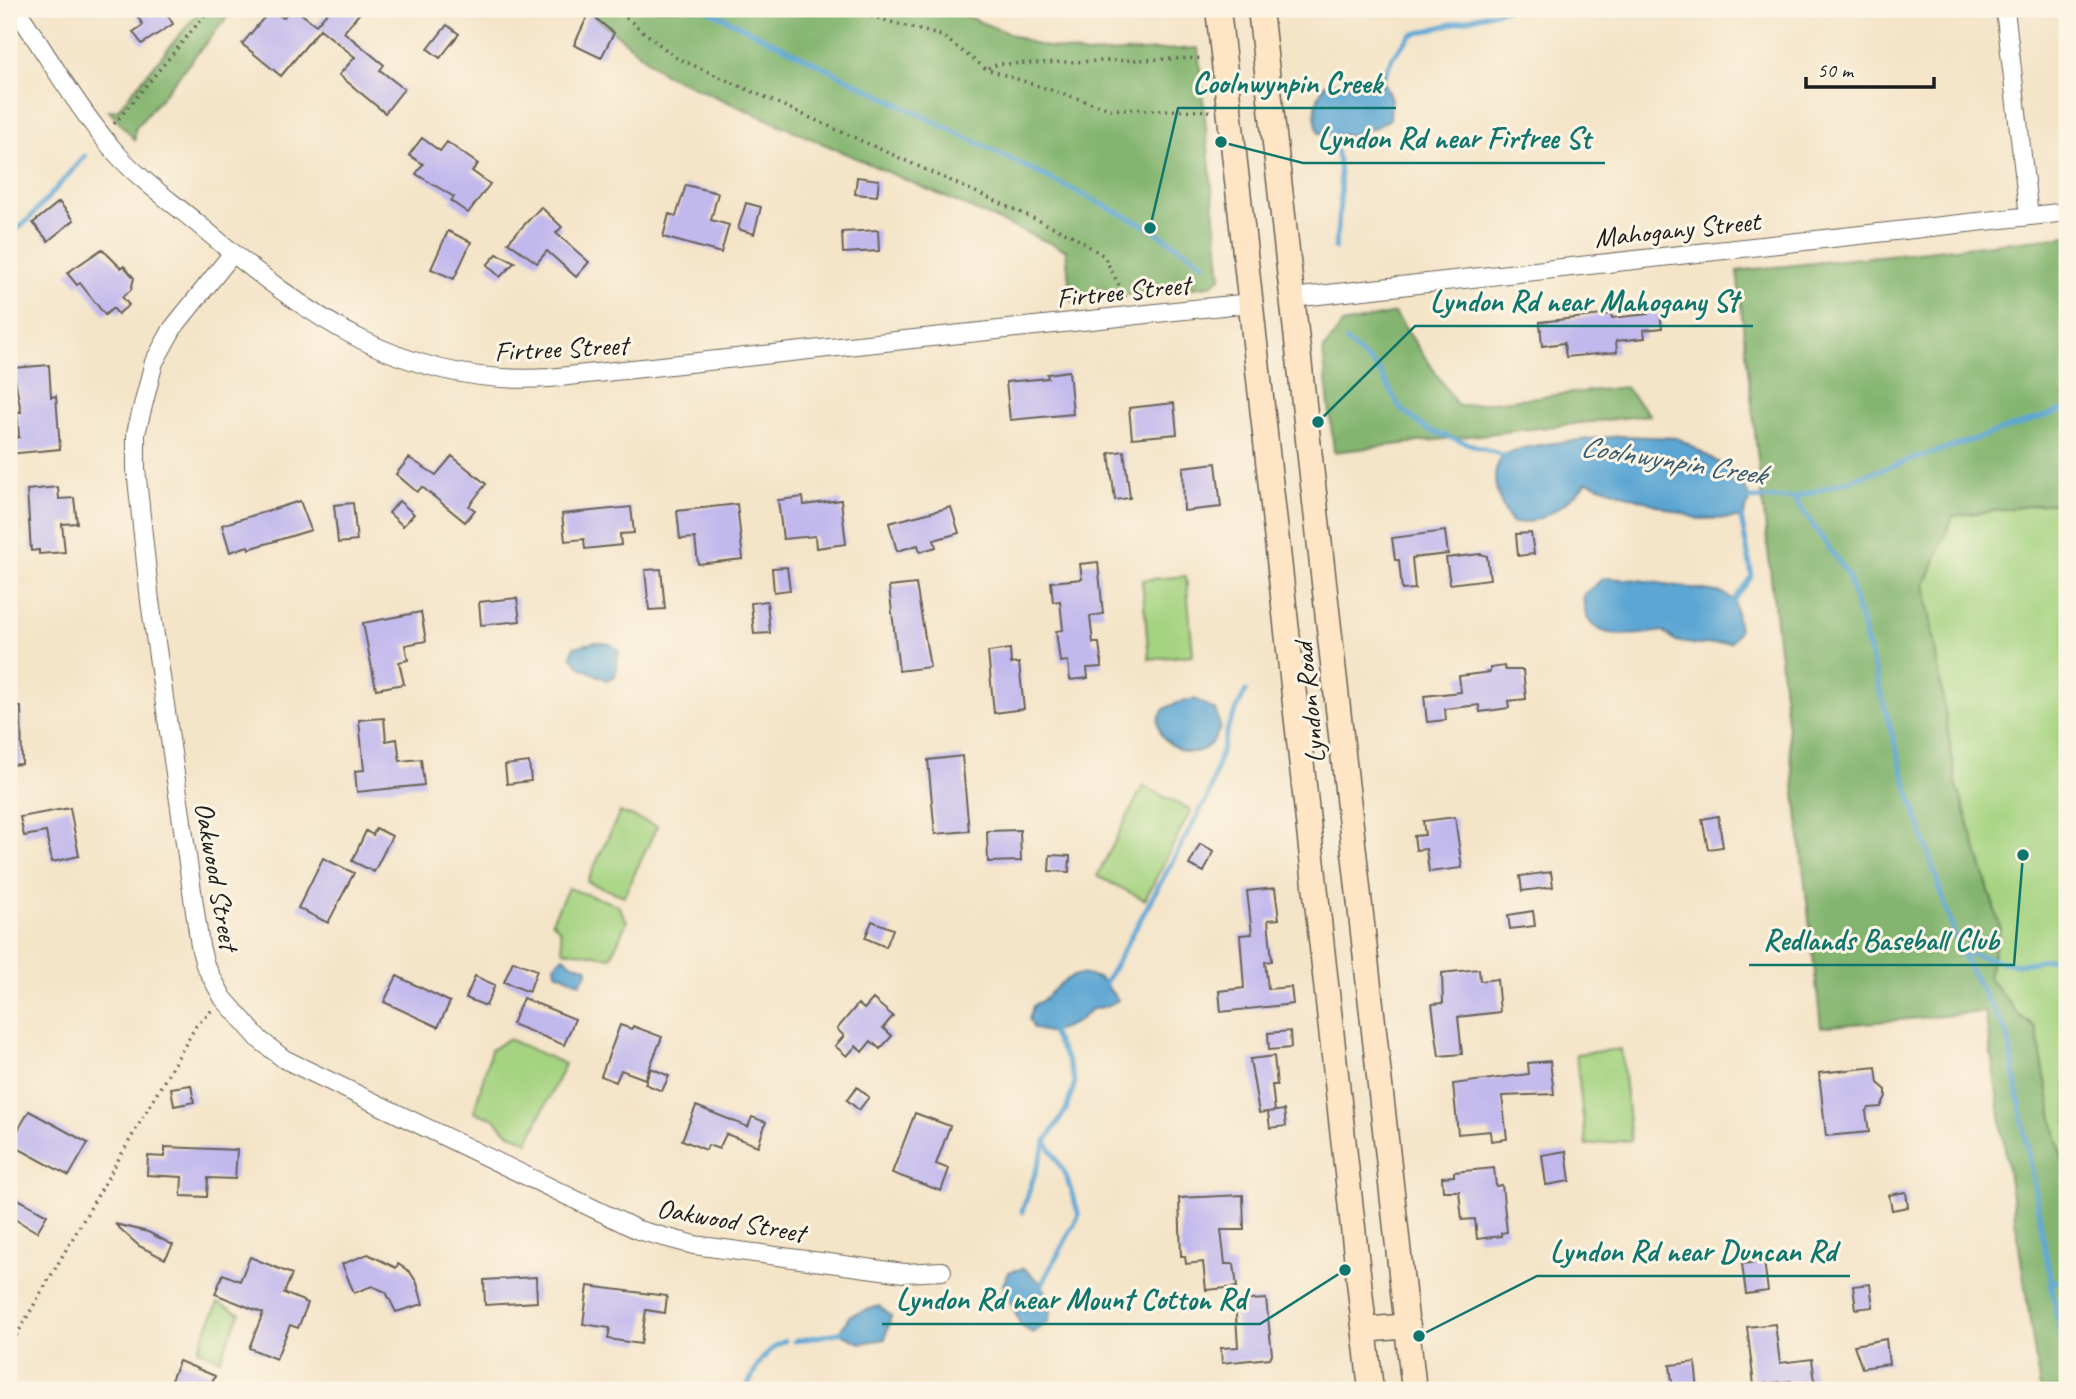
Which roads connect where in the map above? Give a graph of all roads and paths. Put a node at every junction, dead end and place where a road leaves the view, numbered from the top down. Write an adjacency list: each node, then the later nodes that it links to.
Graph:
1 (16, 9): 11 (street, Firtree Street)
2 (210, 9): 11 (path)
3 (615, 9): 17 (path)
4 (844, 9): 9 (path)
5 (1218, 9): 8 (main road, Lyndon Road)
6 (1260, 9): 15 (main road, Lyndon Road)
7 (2005, 9): 13 (street)
8 (1223, 57): 9 (path); 10 (main road, Lyndon Road)
9 (986, 68): 10 (path)
10 (1229, 110): 16 (main road, Lyndon Road)
11 (102, 134): 14 (street, Firtree Street)
12 (2067, 212): 13 (street, Mahogany Street)
13 (2029, 216): 15 (street, Mahogany Street)
14 (233, 253): 17 (street, Firtree Street); 18 (street, Oakwood Street)
15 (1292, 298): 16 (main road); 20 (main road, Lyndon Road)
16 (1250, 303): 17 (street, Firtree Street); 21 (main road, Lyndon Road)
17 (1133, 316)
18 (223, 998): 19 (street, Oakwood Street); 22 (path)
19 (942, 1271)
20 (1408, 1326): 21 (main road); 24 (main road, Lyndon Road)
21 (1365, 1330): 23 (main road, Lyndon Road)
22 (9, 1348)
23 (1371, 1390)
24 (1414, 1390)

